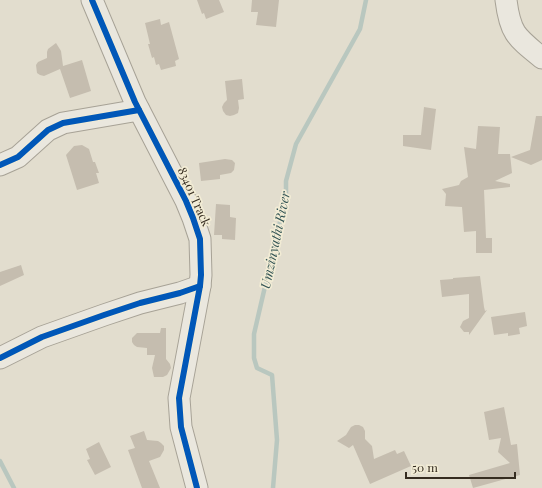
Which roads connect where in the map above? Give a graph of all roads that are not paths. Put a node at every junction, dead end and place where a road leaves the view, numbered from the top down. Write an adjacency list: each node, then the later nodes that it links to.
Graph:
1 (92, 0): 4 (street, 83401 Track)
2 (506, 0): 3 (street)
3 (542, 58)
4 (139, 110): 5 (street); 6 (street, 83401 Track)
5 (0, 165)
6 (200, 286): 7 (street); 8 (street, 83401 Track)
7 (0, 358)
8 (197, 488)

